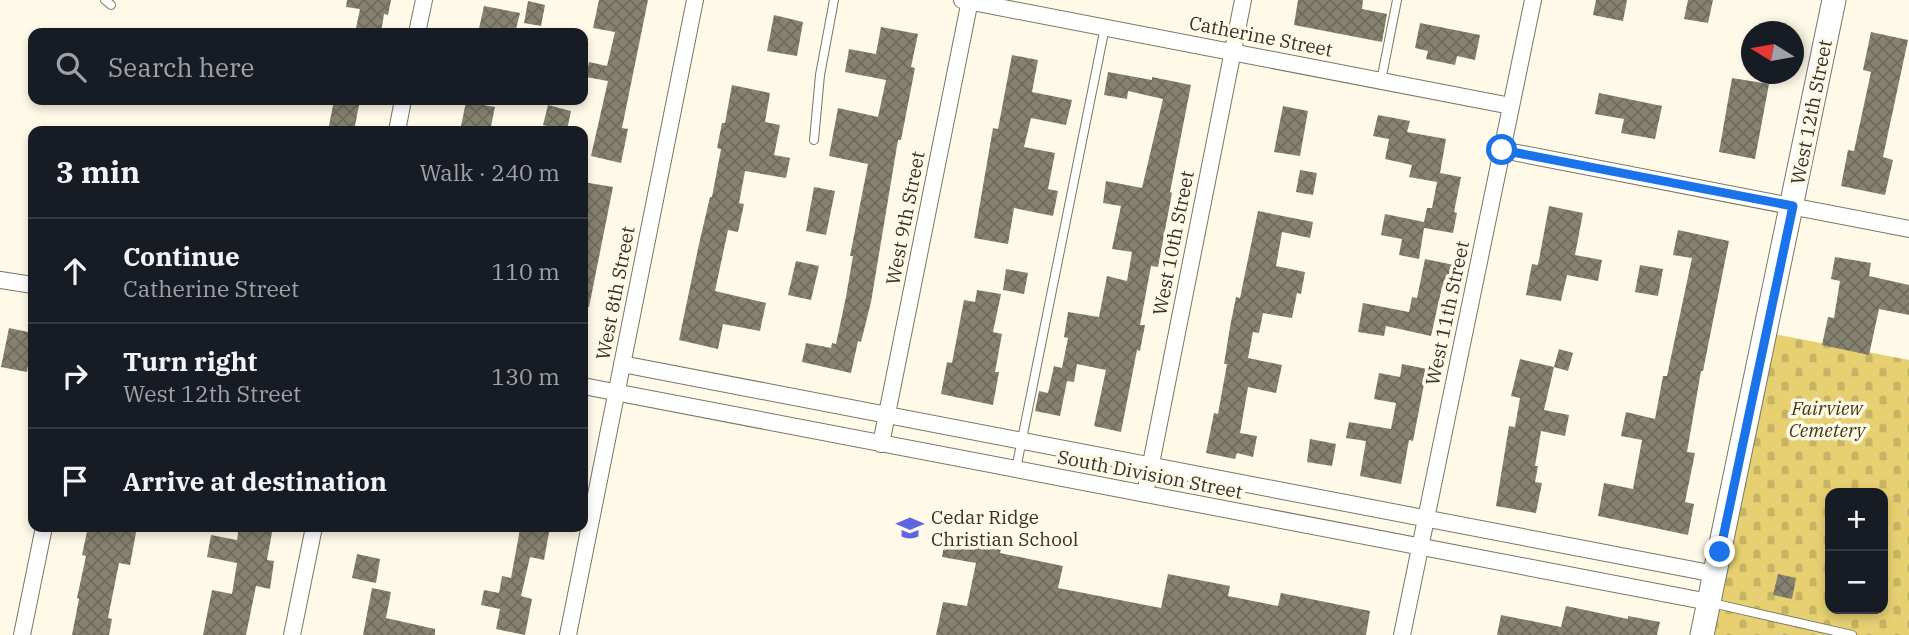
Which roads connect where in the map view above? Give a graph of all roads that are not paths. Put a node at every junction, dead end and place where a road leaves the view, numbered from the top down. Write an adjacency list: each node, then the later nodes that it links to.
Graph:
1 (425, 0): 10 (street)
2 (695, 0): 22 (street, West 8th Street)
3 (834, 0): 16 (lane)
4 (967, 0): 9 (street, Catherine Street); 25 (street, West 9th Street)
5 (1243, 0): 11 (street, West 10th Street)
6 (1396, 0): 12 (lane)
7 (1533, 0): 14 (street, West 11th Street)
8 (1834, 0): 18 (main road, West 12th Street)
9 (1105, 27): 11 (street, Catherine Street); 26 (lane)
10 (418, 28)
11 (1233, 52): 12 (street, Catherine Street); 28 (street, West 10th Street)
12 (1381, 81): 14 (street, Catherine Street)
13 (402, 105): 15 (street)
14 (1511, 106): 17 (street, West 11th Street)
15 (398, 126)
16 (814, 140)
17 (1502, 150): 18 (street); 31 (street, West 11th Street)
18 (1793, 206): 19 (street); 35 (main road, West 12th Street)
19 (1909, 229)
20 (0, 280): 21 (street)
21 (28, 284)
22 (622, 363): 24 (street, West 8th Street); 25 (street, South Division Street)
23 (588, 387): 24 (street, South Division Street)
24 (616, 393): 27 (street, South Division Street); 39 (street, West 8th Street)
25 (887, 415): 26 (street, South Division Street); 27 (street, West 9th Street)
26 (1021, 440): 28 (street, South Division Street); 29 (lane)
27 (881, 444): 29 (street, South Division Street)
28 (1150, 465): 30 (street, West 10th Street); 31 (street, South Division Street)
29 (1016, 469): 30 (street, South Division Street)
30 (1145, 494): 34 (street, South Division Street)
31 (1425, 518): 34 (street, West 11th Street); 35 (street, South Division Street)
32 (43, 532): 37 (street)
33 (313, 532): 38 (street)
34 (1420, 547): 36 (street, South Division Street); 40 (street, West 11th Street)
35 (1715, 574): 36 (main road, West 12th Street)
36 (1709, 602): 41 (main road, West 12th Street); 42 (lane)
37 (22, 635)
38 (292, 635)
39 (568, 635)
40 (1402, 635)
41 (1702, 635)
42 (1852, 635)

